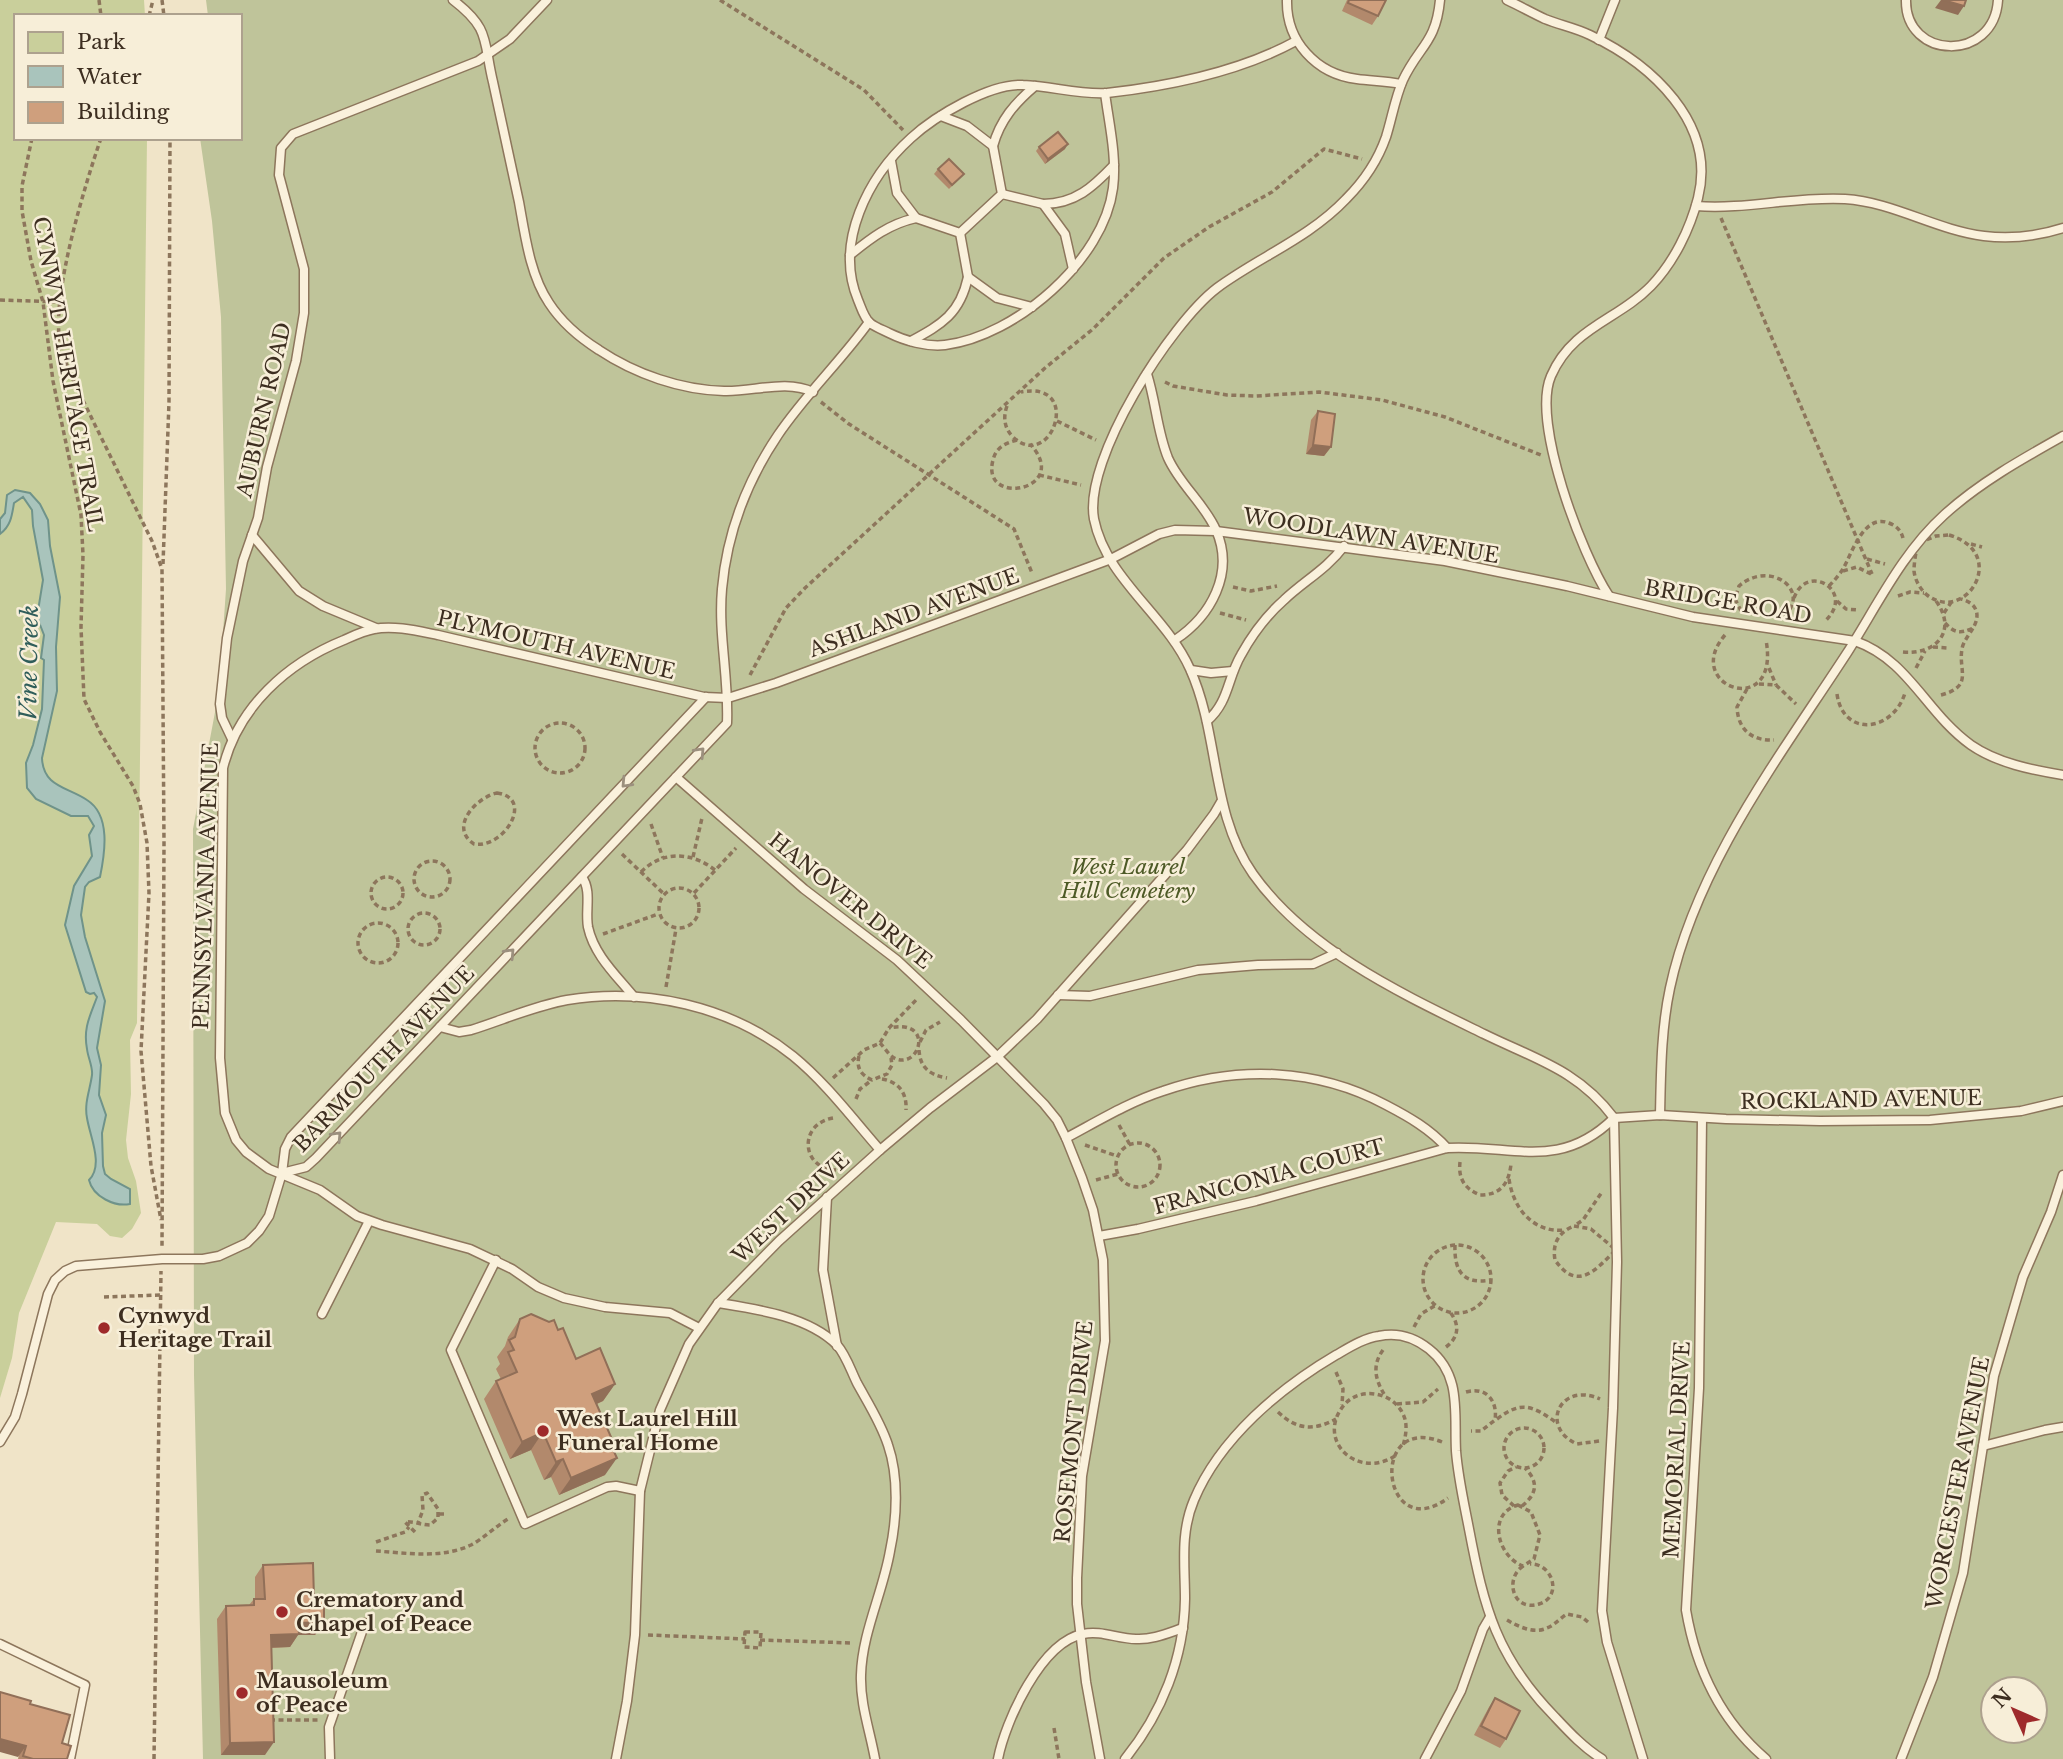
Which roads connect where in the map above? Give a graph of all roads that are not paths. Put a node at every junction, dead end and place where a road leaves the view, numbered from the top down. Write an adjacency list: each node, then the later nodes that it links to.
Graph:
1 (453, 0): 11 (lane)
2 (547, 0): 11 (lane, AUBURN ROAD)
3 (1287, 0): 10 (lane)
4 (1440, 0): 12 (lane)
5 (1507, 0): 9 (lane)
6 (1615, 0): 9 (lane)
7 (1906, 0): 8 (lane)
8 (1999, 1)
9 (1599, 40): 21 (lane)
10 (1296, 41): 12 (lane); 14 (lane)
11 (489, 55): 32 (lane); 35 (lane, AUBURN ROAD)
12 (1401, 83): 31 (lane)
13 (1035, 86): 14 (lane); 15 (lane); 16 (lane)
14 (1105, 93): 18 (lane)
15 (941, 116): 16 (lane); 17 (lane)
16 (993, 146): 19 (lane)
17 (891, 161): 22 (lane); 25 (lane)
18 (1114, 164): 20 (lane); 26 (lane)
19 (1002, 194): 20 (lane); 24 (lane)
20 (1043, 204): 26 (lane)
21 (1696, 206): 23 (lane); 38 (lane)
22 (916, 218): 24 (lane); 25 (lane)
23 (2063, 228)
24 (960, 233): 27 (lane)
25 (850, 256): 29 (lane)
26 (1073, 269): 28 (lane)
27 (968, 277): 28 (lane); 30 (lane)
28 (1032, 307): 30 (lane)
29 (869, 322): 30 (lane); 32 (lane, BARMOUTH AVENUE)
30 (911, 341)
31 (1147, 374): 34 (lane, WOODLAWN AVENUE); 37 (lane)
32 (812, 393): 45 (lane, BARMOUTH AVENUE)
33 (2063, 436): 41 (lane)
34 (1216, 531): 36 (lane, WOODLAWN AVENUE); 37 (lane, ASHLAND AVENUE); 40 (lane)
35 (252, 535): 39 (lane, PLYMOUTH AVENUE); 47 (lane, PENNSYLVANIA AVENUE)
36 (1344, 546): 38 (lane, WOODLAWN AVENUE); 43 (lane)
37 (1111, 559): 40 (lane); 45 (lane, ASHLAND AVENUE)
38 (1609, 596): 41 (lane, BRIDGE ROAD)
39 (376, 628): 44 (lane, PLYMOUTH AVENUE); 47 (lane, PLYMOUTH AVENUE)
40 (1175, 640): 42 (lane)
41 (1855, 640): 48 (lane); 59 (lane)
42 (1191, 670): 43 (lane); 46 (lane)
43 (1233, 671): 46 (lane)
44 (706, 697): 45 (lane, PLYMOUTH AVENUE); 65 (lane, BARMOUTH AVENUE, one-way to 65)
45 (728, 698): 49 (lane, BARMOUTH AVENUE, one-way to 45)
46 (1207, 721): 50 (lane)
47 (232, 739): 65 (lane, PENNSYLVANIA AVENUE)
48 (2063, 775)
49 (676, 777): 51 (lane, BARMOUTH AVENUE); 56 (lane, HANOVER DRIVE)
50 (1221, 802): 52 (lane); 53 (lane, WEST DRIVE)
51 (582, 877): 54 (lane); 55 (lane, BARMOUTH AVENUE, one-way to 51)
52 (1337, 953): 53 (lane); 60 (lane)
53 (1058, 995): 56 (lane, WEST DRIVE)
54 (634, 997): 55 (lane); 64 (lane)
55 (440, 1027): 65 (lane, BARMOUTH AVENUE, one-way to 55)
56 (997, 1057): 62 (lane, ROSEMONT DRIVE); 64 (lane, WEST DRIVE)
57 (2063, 1101): 58 (lane); 61 (lane, ROCKLAND AVENUE)
58 (2063, 1108)
59 (1660, 1115): 60 (lane); 61 (lane, ROCKLAND AVENUE)
60 (1614, 1118): 63 (lane, FRANCONIA COURT); 93 (lane)
61 (1702, 1118): 94 (lane, MEMORIAL DRIVE)
62 (1066, 1138): 63 (lane, FRANCONIA COURT); 69 (lane, ROSEMONT DRIVE)
63 (1447, 1148): 69 (lane, FRANCONIA COURT)
64 (880, 1150): 67 (lane, WEST DRIVE)
65 (282, 1173): 68 (lane, PENNSYLVANIA AVENUE); 76 (lane)
66 (2063, 1175): 77 (lane, WORCESTER AVENUE)
67 (827, 1197): 71 (lane, WEST DRIVE); 74 (lane)
68 (369, 1221): 70 (lane, PENNSYLVANIA AVENUE); 72 (lane)
69 (1099, 1236): 82 (lane, ROSEMONT DRIVE)
70 (496, 1261): 73 (lane, PENNSYLVANIA AVENUE); 78 (lane)
71 (718, 1303): 73 (lane, WEST DRIVE); 74 (lane)
72 (322, 1314)
73 (699, 1328): 78 (lane, WEST DRIVE)
74 (837, 1346): 87 (lane)
75 (2063, 1427): 77 (lane)
76 (0, 1442)
77 (1983, 1446): 95 (lane, WORCESTER AVENUE)
78 (640, 1490): 86 (lane, WEST DRIVE)
79 (1489, 1613): 81 (lane); 91 (lane); 92 (lane)
80 (365, 1623): 85 (lane)
81 (1183, 1628): 82 (lane); 90 (lane)
82 (1081, 1634): 88 (lane); 89 (lane, ROSEMONT DRIVE)
83 (0, 1644): 84 (lane)
84 (70, 1759)
85 (330, 1759)
86 (616, 1759)
87 (875, 1759)
88 (998, 1759)
89 (1100, 1759)
90 (1125, 1759)
91 (1425, 1759)
92 (1602, 1759)
93 (1643, 1759)
94 (1766, 1759)
95 (1901, 1759)

